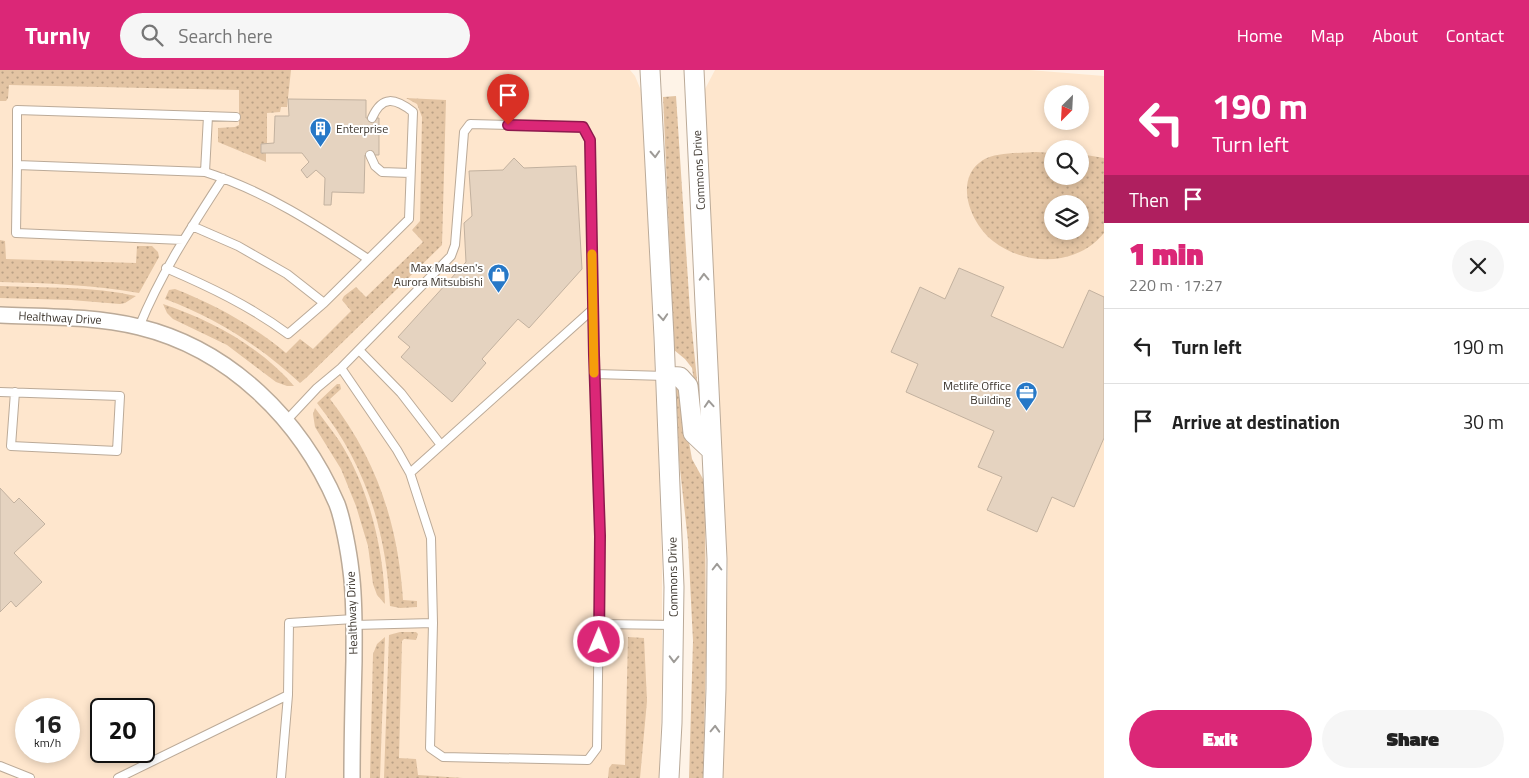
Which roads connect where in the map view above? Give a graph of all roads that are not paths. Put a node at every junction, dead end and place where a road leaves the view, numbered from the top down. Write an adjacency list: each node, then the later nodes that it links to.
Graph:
1 (650, 70): 22 (street, Commons Drive, one-way to 22)
2 (694, 70): 27 (street, Commons Drive, one-way to 2)
3 (208, 116): 4 (lane); 7 (lane); 8 (lane)
4 (236, 117)
5 (372, 118): 9 (lane)
6 (370, 155): 9 (lane)
7 (17, 165): 8 (lane); 12 (lane)
8 (205, 172): 10 (lane)
9 (410, 173): 13 (lane)
10 (223, 178): 11 (lane); 13 (lane)
11 (192, 226): 12 (lane); 15 (lane)
12 (183, 240): 14 (lane)
13 (368, 259): 15 (lane)
14 (166, 268): 15 (lane); 18 (lane)
15 (324, 303)
16 (593, 309): 19 (lane); 21 (lane); 26 (lane)
17 (0, 315): 18 (street, Healthway Drive)
18 (139, 327): 25 (street, Healthway Drive)
19 (358, 350): 20 (lane); 26 (lane)
20 (341, 368): 25 (lane); 28 (lane)
21 (594, 374): 22 (lane); 31 (lane)
22 (666, 376): 27 (street); 32 (street, Commons Drive)
23 (0, 392): 24 (lane)
24 (15, 392): 24 (lane)
25 (286, 420): 29 (street, Healthway Drive)
26 (442, 445): 28 (lane)
27 (712, 450): 40 (street, Commons Drive, one-way to 27)
28 (410, 473): 30 (lane)
29 (354, 622): 30 (lane); 33 (lane); 38 (street, Healthway Drive)
30 (433, 623): 31 (lane)
31 (599, 624): 32 (lane)
32 (674, 625): 39 (street, Commons Drive, one-way to 39)
33 (288, 695): 36 (lane); 37 (lane)
34 (0, 766): 35 (lane)
35 (30, 778)
36 (118, 778)
37 (280, 778)
38 (352, 778)
39 (670, 778)
40 (713, 778)

